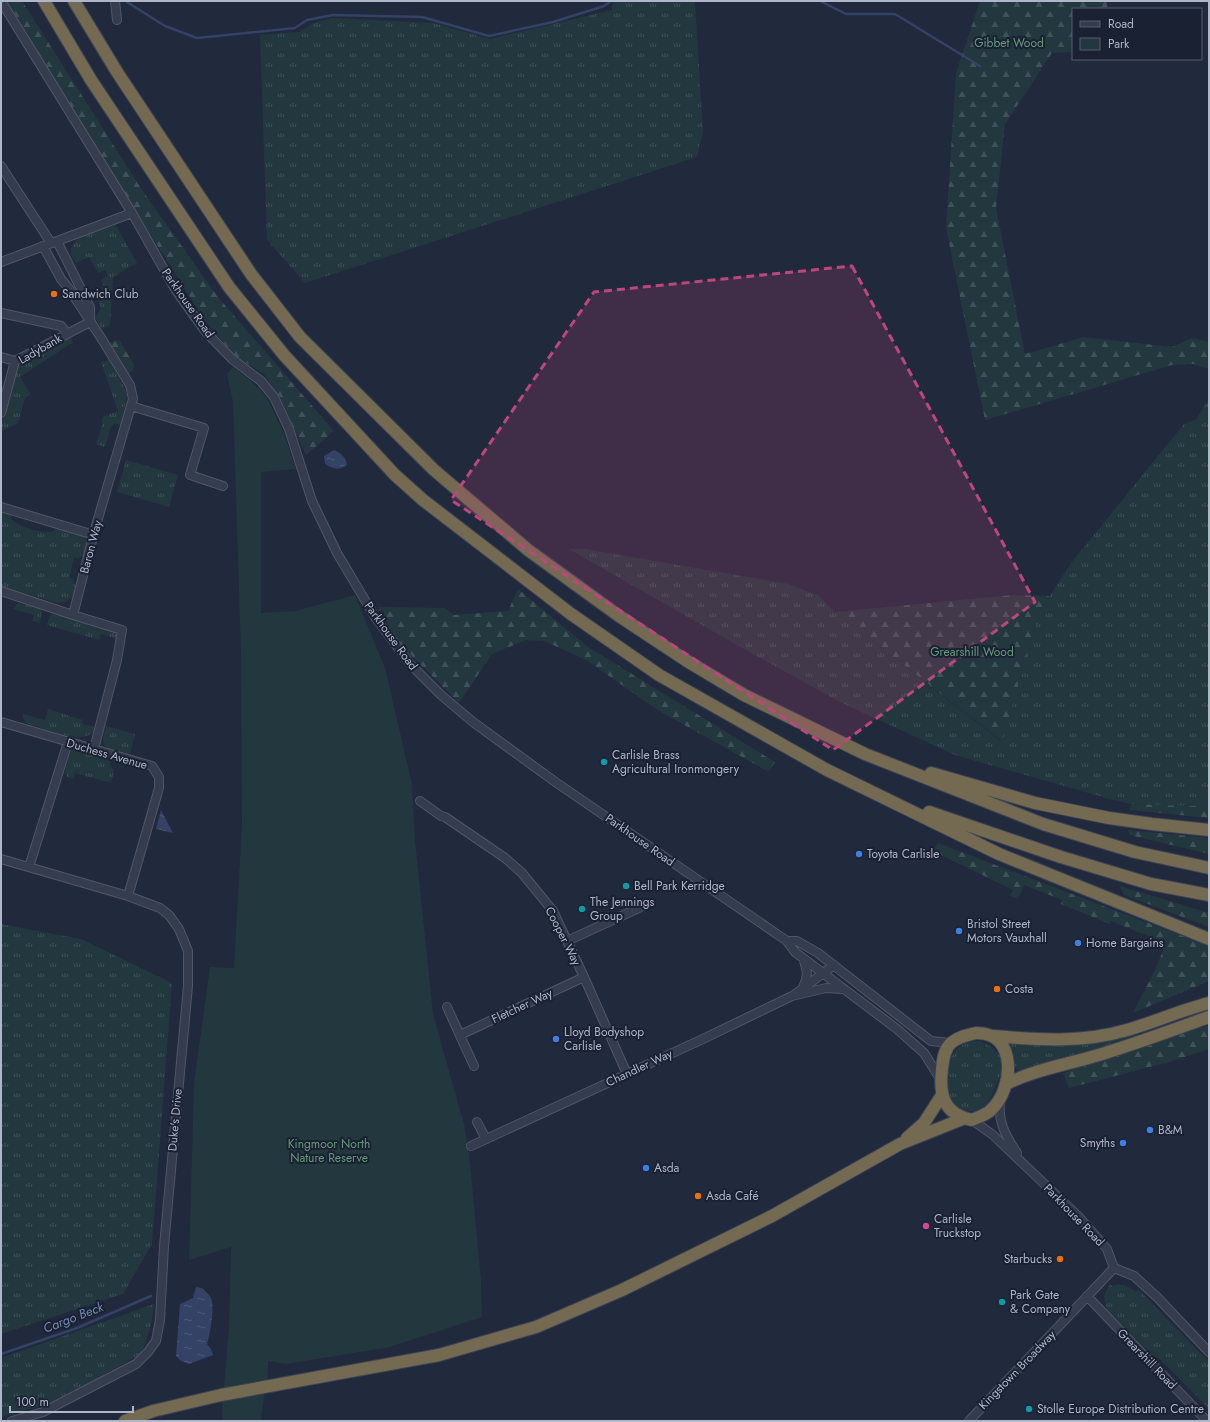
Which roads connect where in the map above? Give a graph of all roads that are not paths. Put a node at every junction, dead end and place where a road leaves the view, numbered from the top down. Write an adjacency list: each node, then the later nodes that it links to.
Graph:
1 (1, 1): 8 (street, Parkhouse Road)
2 (44, 1): 27 (highway)
3 (74, 1): 26 (highway)
4 (116, 1): 5 (street)
5 (116, 20)
6 (1, 166): 7 (street)
7 (4, 175): 9 (street)
8 (132, 213): 9 (street); 38 (street, Parkhouse Road)
9 (50, 243): 10 (street); 12 (street, Baron Way); 12 (street)
10 (1, 262)
11 (1, 313): 13 (street)
12 (90, 322): 13 (street, Ladybank); 16 (street, Baron Way)
13 (67, 333): 15 (street, Ladybank)
14 (1, 357): 15 (street)
15 (15, 361): 17 (street, Ladybank)
16 (131, 406): 18 (street); 20 (street, Baron Way)
17 (1, 413)
18 (222, 486)
19 (1, 507): 20 (street)
20 (94, 535): 22 (street, Baron Way)
21 (1, 591): 22 (street)
22 (73, 615): 25 (street)
23 (1, 722): 24 (street, Duchess Avenue)
24 (68, 742): 25 (street, Duchess Avenue); 31 (street)
25 (94, 749): 34 (street, Duchess Avenue)
26 (865, 754): 29 (highway); 32 (highway)
27 (885, 797): 33 (highway); 36 (highway)
28 (420, 801): 37 (street, Cooper Way)
29 (1209, 830)
30 (1, 859): 31 (street, Duke's Drive)
31 (29, 867): 34 (street, Duke's Drive)
32 (1209, 868)
33 (1209, 895)
34 (128, 896): 69 (street, Duke's Drive)
35 (641, 907): 37 (street)
36 (1209, 939)
37 (567, 941): 42 (street, Cooper Way)
38 (788, 941): 39 (street, Parkhouse Road); 40 (street, Parkhouse Road)
39 (803, 958): 41 (street, Parkhouse Road); 44 (street)
40 (834, 965): 41 (street, Chandler Way); 43 (street); 53 (street, Parkhouse Road)
41 (824, 973): 43 (street, Parkhouse Road); 44 (street, Chandler Way)
42 (584, 977): 51 (street, Fletcher Way); 55 (street, Cooper Way)
43 (832, 980): 45 (street); 46 (street, Parkhouse Road)
44 (803, 987): 47 (street, Chandler Way)
45 (826, 988): 46 (street, Chandler Way); 47 (street, Chandler Way)
46 (844, 989): 56 (street, Parkhouse Road)
47 (792, 996): 55 (street, Chandler Way)
48 (1207, 1003): 52 (highway)
49 (447, 1007): 51 (street)
50 (1209, 1017): 57 (highway)
51 (460, 1035): 54 (street)
52 (994, 1036): 53 (highway); 57 (highway)
53 (950, 1044): 56 (highway)
54 (474, 1066)
55 (627, 1074): 62 (street, Chandler Way)
56 (941, 1080): 58 (highway)
57 (1006, 1084): 59 (highway)
58 (942, 1095): 60 (highway); 63 (highway)
59 (1000, 1100): 60 (highway); 65 (street, Parkhouse Road)
60 (968, 1119): 63 (highway); 65 (street, Parkhouse Road)
61 (477, 1122): 62 (street)
62 (486, 1139): 64 (street, Chandler Way)
63 (900, 1144): 70 (highway)
64 (471, 1146)
65 (1021, 1161): 66 (street, Parkhouse Road)
66 (1114, 1268): 67 (street, Kingstown Broadway); 68 (street)
67 (1087, 1296): 71 (street, Kingstown Broadway); 72 (street, Grearshill Road)
68 (1209, 1352)
69 (12, 1421)
70 (125, 1421)
71 (969, 1421)
72 (1207, 1421)

